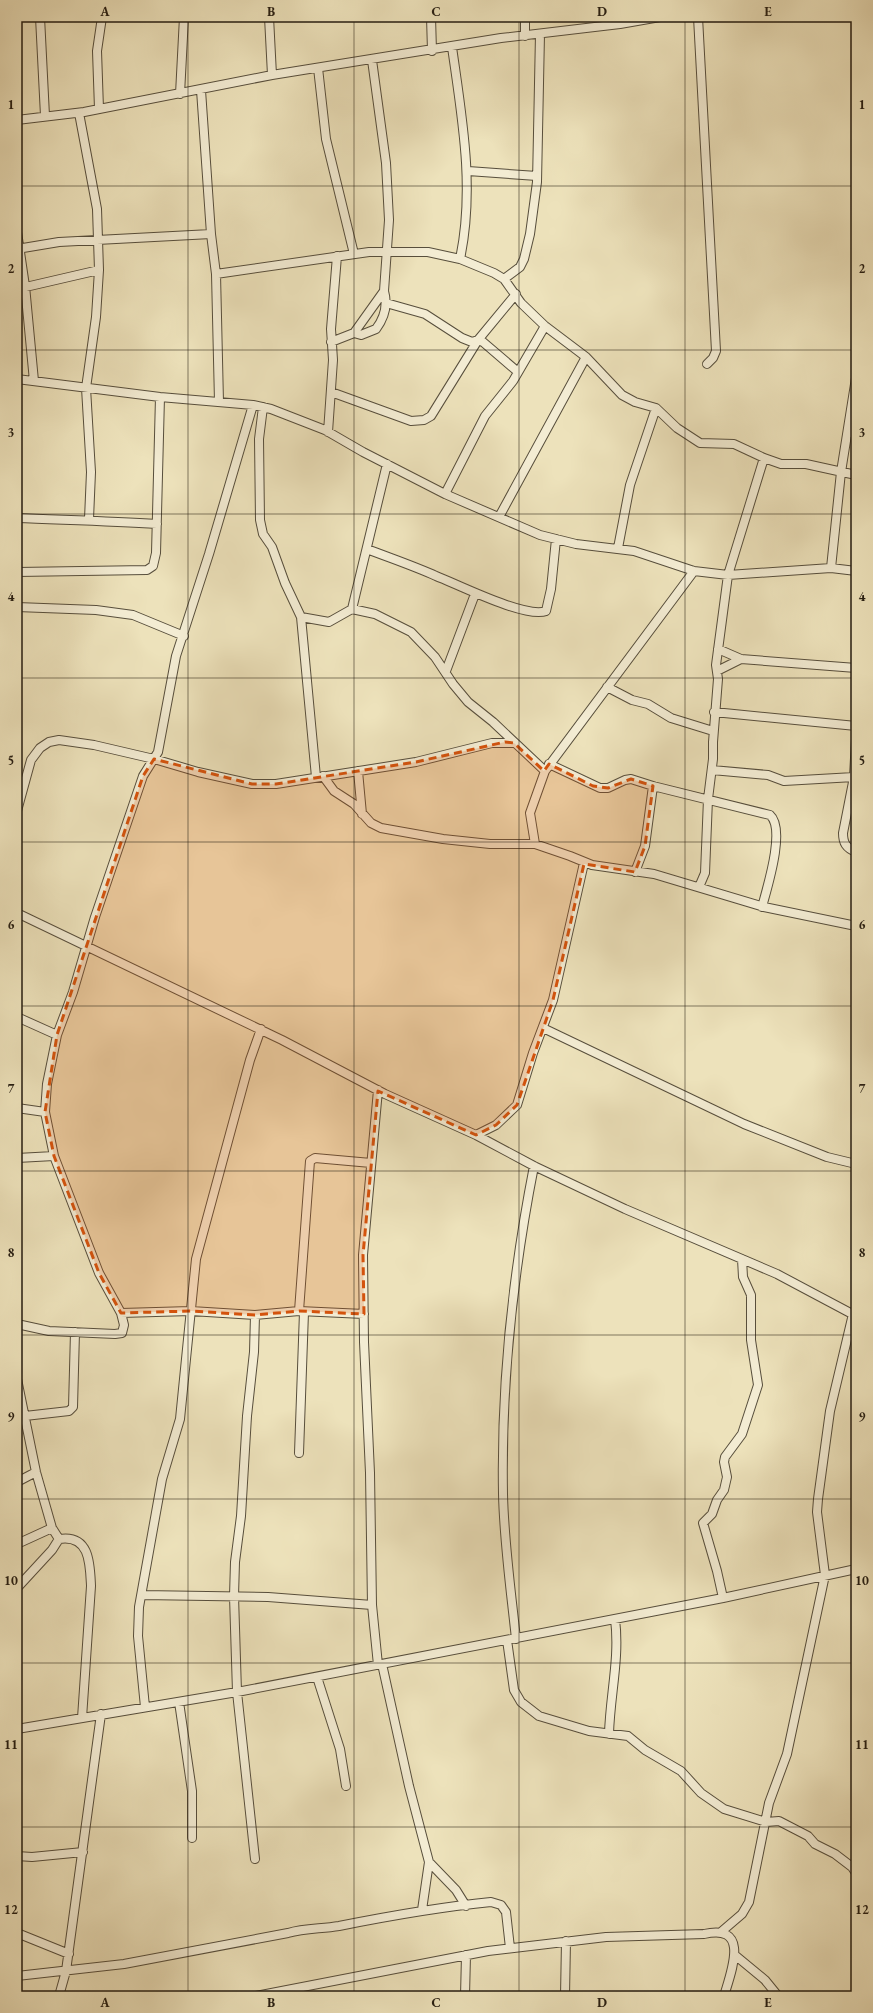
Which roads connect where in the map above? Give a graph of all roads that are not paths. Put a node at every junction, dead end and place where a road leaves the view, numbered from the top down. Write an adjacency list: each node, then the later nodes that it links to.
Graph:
1 (40, 17): 20 (street)
2 (102, 17): 18 (street)
3 (184, 17): 17 (street)
4 (270, 17): 15 (street)
5 (430, 17): 12 (street)
6 (525, 17): 10 (street)
7 (660, 17): 9 (street)
8 (698, 17): 45 (street)
9 (540, 34): 10 (street); 23 (street)
10 (525, 36): 11 (street)
11 (452, 47): 12 (street); 22 (street)
12 (432, 50): 13 (street)
13 (372, 60): 14 (street); 28 (street)
14 (318, 68): 15 (street); 29 (street)
15 (272, 75): 16 (street)
16 (201, 90): 17 (street); 25 (street)
17 (180, 94): 18 (street)
18 (99, 109): 19 (street)
19 (79, 113): 20 (street); 26 (street)
20 (45, 116): 21 (street)
21 (17, 120)
22 (468, 171): 23 (street); 31 (street)
23 (537, 176): 34 (street)
24 (17, 232): 27 (street)
25 (210, 234): 26 (street); 33 (street)
26 (99, 241): 27 (street); 32 (street)
27 (18, 249): 35 (street)
28 (387, 252): 29 (street); 31 (street); 37 (street)
29 (354, 254): 30 (street)
30 (337, 256): 33 (street); 43 (street)
31 (460, 259): 34 (street)
32 (99, 270): 35 (street); 50 (street)
33 (216, 274): 53 (street)
34 (504, 279): 38 (street)
35 (25, 286): 36 (street); 49 (street)
36 (17, 289)
37 (384, 291): 39 (street); 41 (street)
38 (516, 294): 40 (street); 42 (street)
39 (386, 303): 41 (street); 42 (street)
40 (545, 326): 44 (street); 46 (street)
41 (354, 333): 43 (street)
42 (478, 340): 46 (street); 51 (street)
43 (331, 342): 51 (street)
44 (586, 357): 56 (street); 65 (street)
45 (707, 364)
46 (518, 372): 64 (street)
47 (856, 378): 57 (street)
48 (17, 379): 49 (street)
49 (34, 381): 50 (street)
50 (86, 388): 52 (street); 67 (street)
51 (331, 392): 58 (street)
52 (160, 398): 53 (street); 68 (street)
53 (220, 402): 54 (street)
54 (253, 405): 55 (street); 81 (street)
55 (263, 407): 58 (street); 80 (street)
56 (656, 408): 60 (street); 70 (street)
57 (848, 431): 59 (street); 62 (street)
58 (328, 432): 61 (street)
59 (856, 435)
60 (764, 458): 62 (street); 76 (street)
61 (387, 464): 64 (street); 71 (street)
62 (841, 472): 63 (street); 72 (street)
63 (856, 475)
64 (445, 494): 65 (street)
65 (499, 517): 69 (street)
66 (17, 518): 67 (street)
67 (89, 519): 68 (street)
68 (157, 524): 75 (street)
69 (556, 539): 70 (street); 77 (street)
70 (618, 548): 73 (street)
71 (367, 549): 77 (street); 79 (street)
72 (831, 568): 74 (street); 76 (street)
73 (694, 571): 76 (street); 87 (street)
74 (856, 571)
75 (17, 572)
76 (728, 575): 82 (street)
77 (475, 594): 86 (street)
78 (17, 607): 81 (street)
79 (352, 610): 80 (street); 86 (street)
80 (301, 617): 98 (street)
81 (184, 636): 93 (street)
82 (718, 649): 83 (street); 85 (street)
83 (741, 659): 84 (street); 85 (street)
84 (856, 668)
85 (717, 671): 88 (street)
86 (446, 672): 92 (street)
87 (607, 687): 90 (street); 94 (street)
88 (714, 712): 89 (street); 90 (street)
89 (856, 726)
90 (713, 731): 95 (street)
91 (856, 739): 97 (street)
92 (514, 743): 94 (street); 96 (street)
93 (154, 759): 98 (street); 101 (street); 111 (street)
94 (547, 768): 99 (street); 103 (street)
95 (712, 770): 97 (street); 100 (street)
96 (358, 771): 98 (street); 102 (street)
97 (854, 771): 104 (street)
98 (320, 777): 102 (street)
99 (653, 786): 100 (street); 106 (street)
100 (708, 799): 107 (street); 108 (street)
101 (17, 811)
102 (362, 814): 103 (street)
103 (536, 844): 105 (street)
104 (856, 852)
105 (584, 863): 106 (street); 113 (street)
106 (636, 872): 107 (street)
107 (699, 887): 108 (street)
108 (762, 907): 110 (street)
109 (17, 913): 111 (street)
110 (856, 926)
111 (86, 945): 114 (street); 115 (street)
112 (17, 1017): 115 (street)
113 (543, 1028): 119 (street); 123 (street)
114 (261, 1029): 116 (street); 126 (street)
115 (57, 1035): 118 (street)
116 (378, 1090): 119 (street); 122 (street)
117 (17, 1108): 118 (street)
118 (45, 1112): 120 (street)
119 (476, 1135): 124 (street)
120 (54, 1156): 121 (street); 128 (street)
121 (17, 1158)
122 (371, 1162): 127 (street); 129 (street)
123 (856, 1164)
124 (534, 1166): 125 (street); 150 (street)
125 (742, 1259): 131 (street); 147 (street)
126 (191, 1311): 128 (street); 130 (street); 145 (street)
127 (302, 1312): 129 (street); 130 (street); 136 (street)
128 (121, 1314): 133 (street)
129 (364, 1314): 148 (street)
130 (255, 1315): 146 (street)
131 (854, 1315): 143 (street)
132 (17, 1324): 133 (street)
133 (75, 1332): 135 (street)
134 (17, 1379): 135 (street)
135 (21, 1418): 137 (street)
136 (299, 1453)
137 (36, 1472): 138 (street); 139 (street)
138 (17, 1482)
139 (52, 1528): 140 (street); 141 (street)
140 (59, 1539): 144 (street); 158 (street)
141 (17, 1544)
142 (856, 1569): 143 (street)
143 (825, 1575): 147 (street); 162 (street)
144 (17, 1588)
145 (142, 1595): 146 (street); 156 (street)
146 (234, 1596): 148 (street); 154 (street)
147 (723, 1598): 149 (street)
148 (372, 1605): 152 (street)
149 (615, 1620): 150 (street); 160 (street)
150 (516, 1639): 151 (street)
151 (507, 1640): 152 (street); 160 (street)
152 (380, 1664): 153 (street); 167 (street)
153 (317, 1677): 154 (street); 161 (street)
154 (237, 1692): 155 (street); 166 (street)
155 (178, 1702): 156 (street); 163 (street)
156 (145, 1707): 157 (street)
157 (101, 1714): 158 (street); 164 (street)
158 (82, 1718): 159 (street)
159 (17, 1729)
160 (609, 1734): 162 (street)
161 (346, 1786)
162 (766, 1822): 168 (street); 171 (street)
163 (192, 1838)
164 (83, 1852): 165 (street); 175 (street)
165 (17, 1856)
166 (255, 1859)
167 (429, 1862): 169 (street); 170 (street)
168 (856, 1873)
169 (466, 1906): 170 (street); 174 (street)
170 (422, 1910): 178 (street)
171 (721, 1932): 173 (street); 177 (street)
172 (17, 1933): 175 (street)
173 (566, 1942): 174 (street); 183 (street)
174 (510, 1948): 176 (street)
175 (69, 1954): 178 (street)
176 (466, 1955): 181 (street); 182 (street)
177 (736, 1956): 184 (street); 185 (street)
178 (66, 1971): 179 (street); 180 (street)
179 (17, 1976)
180 (59, 1996)
181 (256, 1996)
182 (465, 1996)
183 (565, 1996)
184 (724, 1996)
185 (778, 1996)

